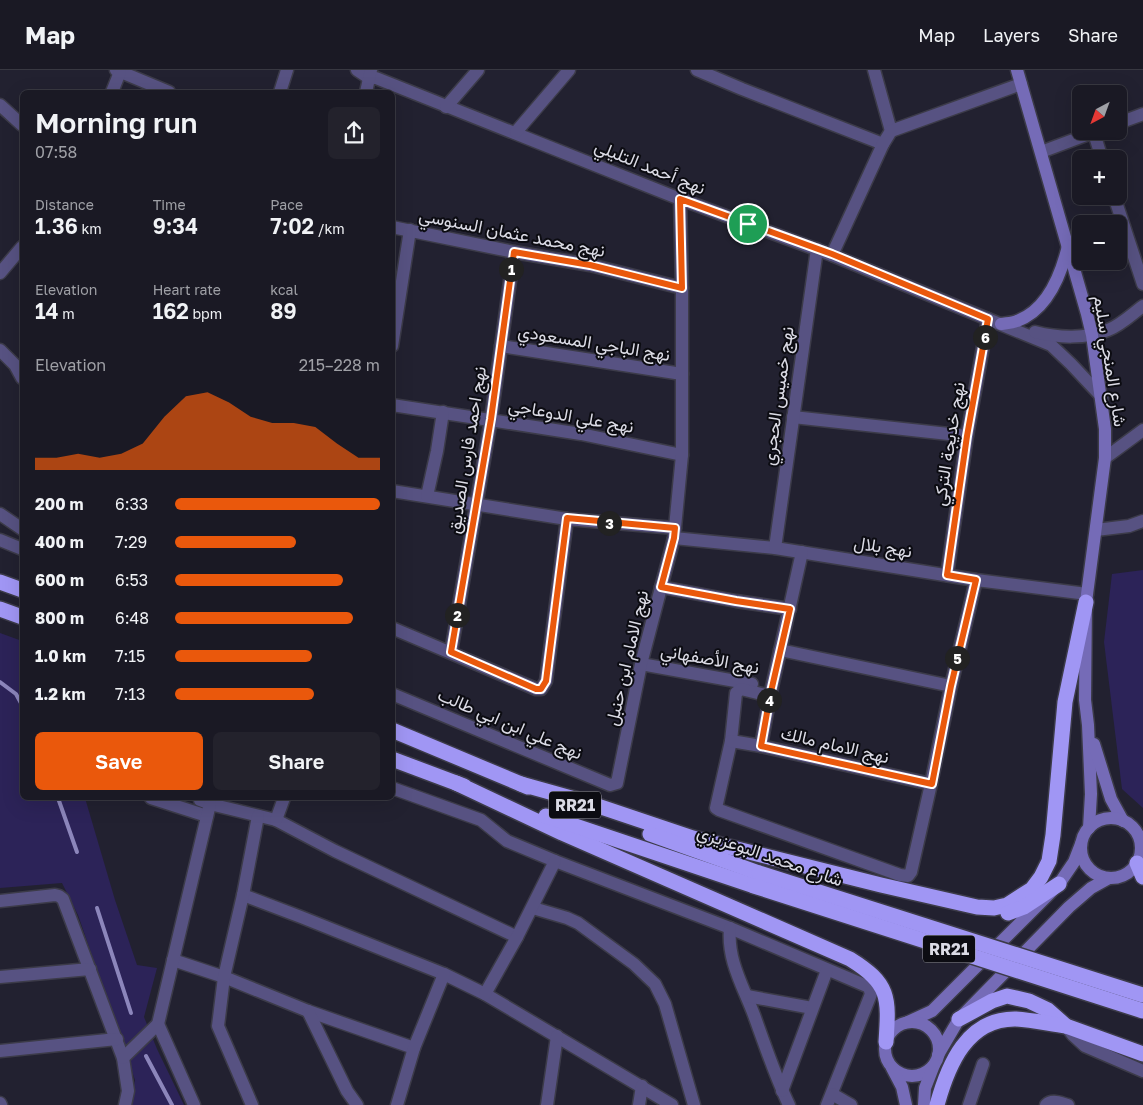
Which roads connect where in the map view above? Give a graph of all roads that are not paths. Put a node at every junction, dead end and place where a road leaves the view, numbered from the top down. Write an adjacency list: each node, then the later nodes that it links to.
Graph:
1 (287, 70): 13 (street)
2 (357, 70): 9 (street, نهج أحمد التليلي)
3 (478, 70): 16 (street)
4 (569, 70): 21 (street)
5 (697, 70): 23 (street)
6 (874, 70): 20 (street)
7 (1017, 70): 10 (main road, شارع المنجي سليم)
8 (118, 71): 11 (street); 12 (street)
9 (374, 74): 14 (street); 16 (street, نهج أحمد التليلي)
10 (1020, 84): 20 (street); 24 (main road, شارع المنجي سليم)
11 (113, 90)
12 (164, 90)
13 (281, 90)
14 (367, 90)
15 (0, 105): 19 (street)
16 (446, 107): 21 (street, نهج أحمد التليلي)
17 (1143, 114): 18 (street)
18 (1128, 120)
19 (20, 123)
20 (891, 130): 23 (street)
21 (516, 132): 25 (street, نهج أحمد التليلي)
22 (1073, 140): 24 (street)
23 (883, 144): 33 (street)
24 (1040, 152): 29 (main road, شارع المنجي سليم)
25 (680, 199): 31 (street, نهج أحمد التليلي); 37 (street, نهج الامام ابن حنبل)
26 (1117, 205): 36 (street)
27 (395, 228): 28 (street, نهج محمد عثمان السنوسي)
28 (410, 230): 32 (street, نهج محمد عثمان السنوسي); 41 (street)
29 (1068, 246): 40 (main road); 42 (main road, شارع المنجي سليم)
30 (20, 248): 34 (street)
31 (817, 249): 33 (street, نهج أحمد التليلي); 50 (street, نهج خميس الحجري)
32 (514, 252): 37 (street, نهج محمد عثمان السنوسي); 43 (street, نهج احمد فارس الصديق)
33 (832, 254): 39 (street, نهج أحمد التليلي)
34 (5, 259): 35 (street)
35 (0, 273)
36 (1143, 284)
37 (682, 288): 46 (street, نهج الامام ابن حنبل)
38 (1143, 306): 42 (street, نهج أحمد التليلي)
39 (988, 319): 40 (street, نهج أحمد التليلي); 53 (street, نهج خديجة التركي)
40 (1001, 324): 42 (street, نهج أحمد التليلي); 47 (street, نهج أحمد التليلي)
41 (395, 327)
42 (1092, 335): 47 (main road, شارع المنجي سليم)
43 (501, 346): 46 (street, نهج الباجي المسعودي); 51 (street, نهج احمد فارس الصديق)
44 (0, 350): 45 (street)
45 (20, 374)
46 (682, 374): 54 (street, نهج الامام ابن حنبل)
47 (1102, 398): 55 (main road, شارع المنجي سليم)
48 (395, 405): 49 (street, نهج علي الدوعاجي)
49 (443, 412): 51 (street, نهج علي الدوعاجي); 57 (street)
50 (792, 416): 53 (street); 67 (street, نهج خميس الحجري)
51 (491, 419): 54 (street, نهج علي الدوعاجي); 58 (street, نهج احمد فارس الصديق)
52 (1143, 430): 55 (street)
53 (967, 436): 69 (street, نهج خديجة التركي)
54 (682, 455): 64 (street, نهج الامام ابن حنبل)
55 (1104, 458): 63 (main road, شارع المنجي سليم)
56 (395, 492): 57 (street, نهج بلال)
57 (427, 496): 58 (street, نهج بلال)
58 (476, 506): 60 (street, نهج بلال); 80 (street, نهج احمد فارس الصديق)
59 (0, 514): 62 (street)
60 (567, 518): 64 (street, نهج بلال); 80 (street)
61 (1143, 521): 63 (street)
62 (20, 528)
63 (1096, 530): 74 (main road, شارع المنجي سليم)
64 (674, 533): 67 (street, نهج بلال); 72 (street, نهج الامام ابن حنبل)
65 (0, 540): 66 (street)
66 (20, 548)
67 (775, 548): 68 (street, نهج بلال)
68 (802, 552): 69 (street, نهج بلال); 76 (street)
69 (947, 575): 70 (street, نهج بلال)
70 (976, 580): 74 (street, نهج بلال); 82 (street)
71 (0, 582): 73 (highway)
72 (661, 587): 76 (street); 81 (street, نهج الامام ابن حنبل)
73 (20, 589)
74 (1086, 598): 85 (main road, شارع المنجي سليم); 109 (highway)
75 (0, 609): 77 (highway)
76 (790, 609): 79 (street)
77 (20, 616)
78 (395, 629): 80 (street)
79 (780, 650): 82 (street); 83 (street)
80 (451, 652)
81 (642, 664): 83 (street, نهج الأصفهاني); 92 (street, نهج الامام ابن حنبل)
82 (951, 686): 93 (street)
83 (771, 692): 87 (street); 88 (street)
84 (395, 695): 92 (street, نهج علي ابن ابي طالب)
85 (1088, 725): 100 (main road, شارع المنجي سليم); 101 (main road, شارع المنجي سليم)
86 (395, 731): 91 (highway, شارع محمد البوعزيزي / RR21)
87 (731, 741): 88 (street, نهج الامام مالك); 93 (street)
88 (761, 746): 93 (street, نهج الامام مالك)
89 (395, 760): 90 (highway, شارع محمد البوعزيزي / RR21)
90 (456, 783): 107 (highway, شارع محمد البوعزيزي / RR21); 133 (highway)
91 (521, 784): 107 (highway, شارع محمد البوعزيزي / RR21); 109 (highway)
92 (614, 784)
93 (932, 784)
94 (395, 789): 103 (street)
95 (164, 800): 97 (street)
96 (283, 800): 99 (street)
97 (205, 806): 98 (street); 115 (street)
98 (258, 816): 99 (street); 110 (street)
99 (276, 820): 114 (street)
100 (1123, 821): 101 (main road); 104 (main road, شارع المنجي سليم)
101 (1089, 828): 102 (main road, شارع المنجي سليم)
102 (1081, 844): 106 (main road); 108 (main road, شارع المنجي سليم)
103 (555, 861): 112 (street); 113 (street)
104 (1137, 863): 105 (highway); 106 (main road)
105 (1143, 877)
106 (1109, 878): 127 (main road)
107 (757, 880): 122 (highway, شارع محمد البوعزيزي / RR21, bridge); 126 (highway, شارع محمد البوعزيزي / RR21, bridge)
108 (1059, 884): 109 (highway); 128 (main road, شارع المنجي سليم)
109 (881, 886)
110 (243, 895): 118 (street); 120 (street)
111 (0, 901): 116 (street)
112 (533, 908): 114 (street); 153 (street)
113 (730, 928): 117 (street); 123 (street)
114 (518, 937): 121 (street)
115 (173, 960): 120 (street); 129 (street)
116 (90, 969): 119 (street); 132 (street)
117 (827, 970): 124 (street); 144 (street)
118 (444, 974): 121 (street); 134 (street)
119 (0, 977)
120 (224, 977): 125 (street); 147 (street)
121 (485, 994): 131 (street)
122 (1143, 995)
123 (747, 996): 124 (street); 143 (street)
124 (812, 1008): 143 (street)
125 (308, 1011): 134 (street); 148 (street)
126 (1143, 1011)
127 (959, 1019): 130 (highway); 138 (main road)
128 (908, 1022): 133 (main road, شارع المنجي سليم); 138 (main road)
129 (158, 1024): 137 (street); 146 (street)
130 (1066, 1026): 136 (highway); 141 (street); 158 (highway)
131 (557, 1036): 142 (street); 150 (street)
132 (117, 1039): 135 (street); 137 (street)
133 (886, 1042): 139 (main road)
134 (414, 1048): 149 (street)
135 (0, 1051)
136 (1143, 1054)
137 (123, 1058): 145 (street)
138 (936, 1060): 139 (main road); 157 (main road)
139 (890, 1064): 156 (main road)
140 (983, 1064): 159 (street)
141 (1143, 1071)
142 (642, 1086): 151 (street); 152 (street)
143 (782, 1091): 154 (street)
144 (829, 1099): 155 (street)
145 (125, 1105)
146 (194, 1105)
147 (252, 1105)
148 (357, 1105)
149 (397, 1105)
150 (547, 1105)
151 (639, 1105)
152 (672, 1105)
153 (694, 1105)
154 (789, 1105)
155 (851, 1105)
156 (906, 1105)
157 (924, 1105)
158 (937, 1105)
159 (970, 1105)
160 (1046, 1105): 161 (street)
161 (1068, 1105)

